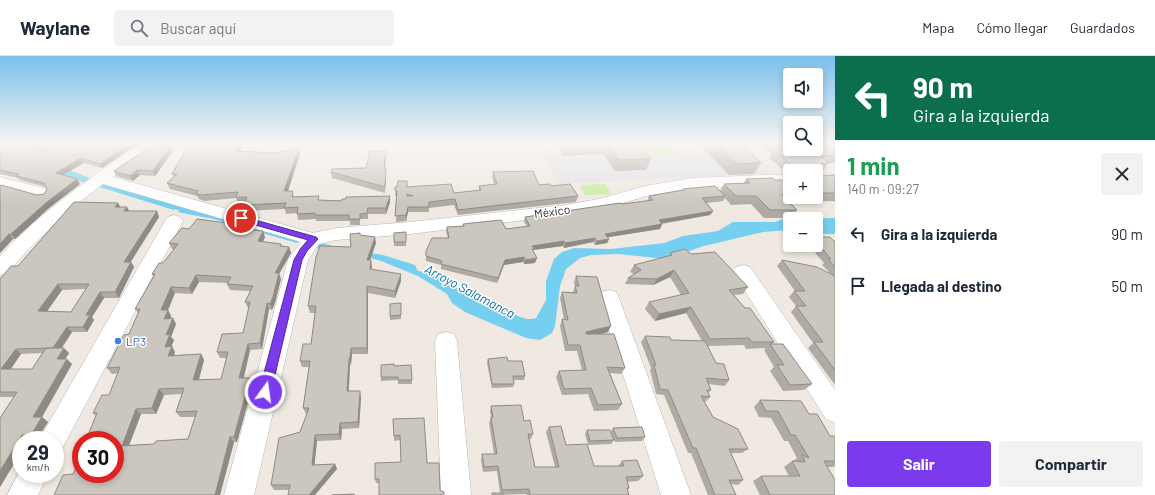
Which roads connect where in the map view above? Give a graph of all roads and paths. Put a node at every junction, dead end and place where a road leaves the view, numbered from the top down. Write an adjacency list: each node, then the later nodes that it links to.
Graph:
1 (122, 163): 2 (street)
2 (100, 178): 7 (street); 8 (street)
3 (783, 179): 7 (street, México)
4 (0, 182): 5 (street)
5 (41, 193)
6 (174, 221): 13 (street)
7 (309, 243): 16 (street)
8 (0, 268)
9 (743, 272): 12 (street)
10 (609, 298): 18 (street)
11 (446, 341): 17 (street)
12 (835, 411)
13 (58, 431)
14 (29, 483): 15 (street)
15 (22, 495)
16 (239, 495)
17 (456, 495)
18 (676, 495)

